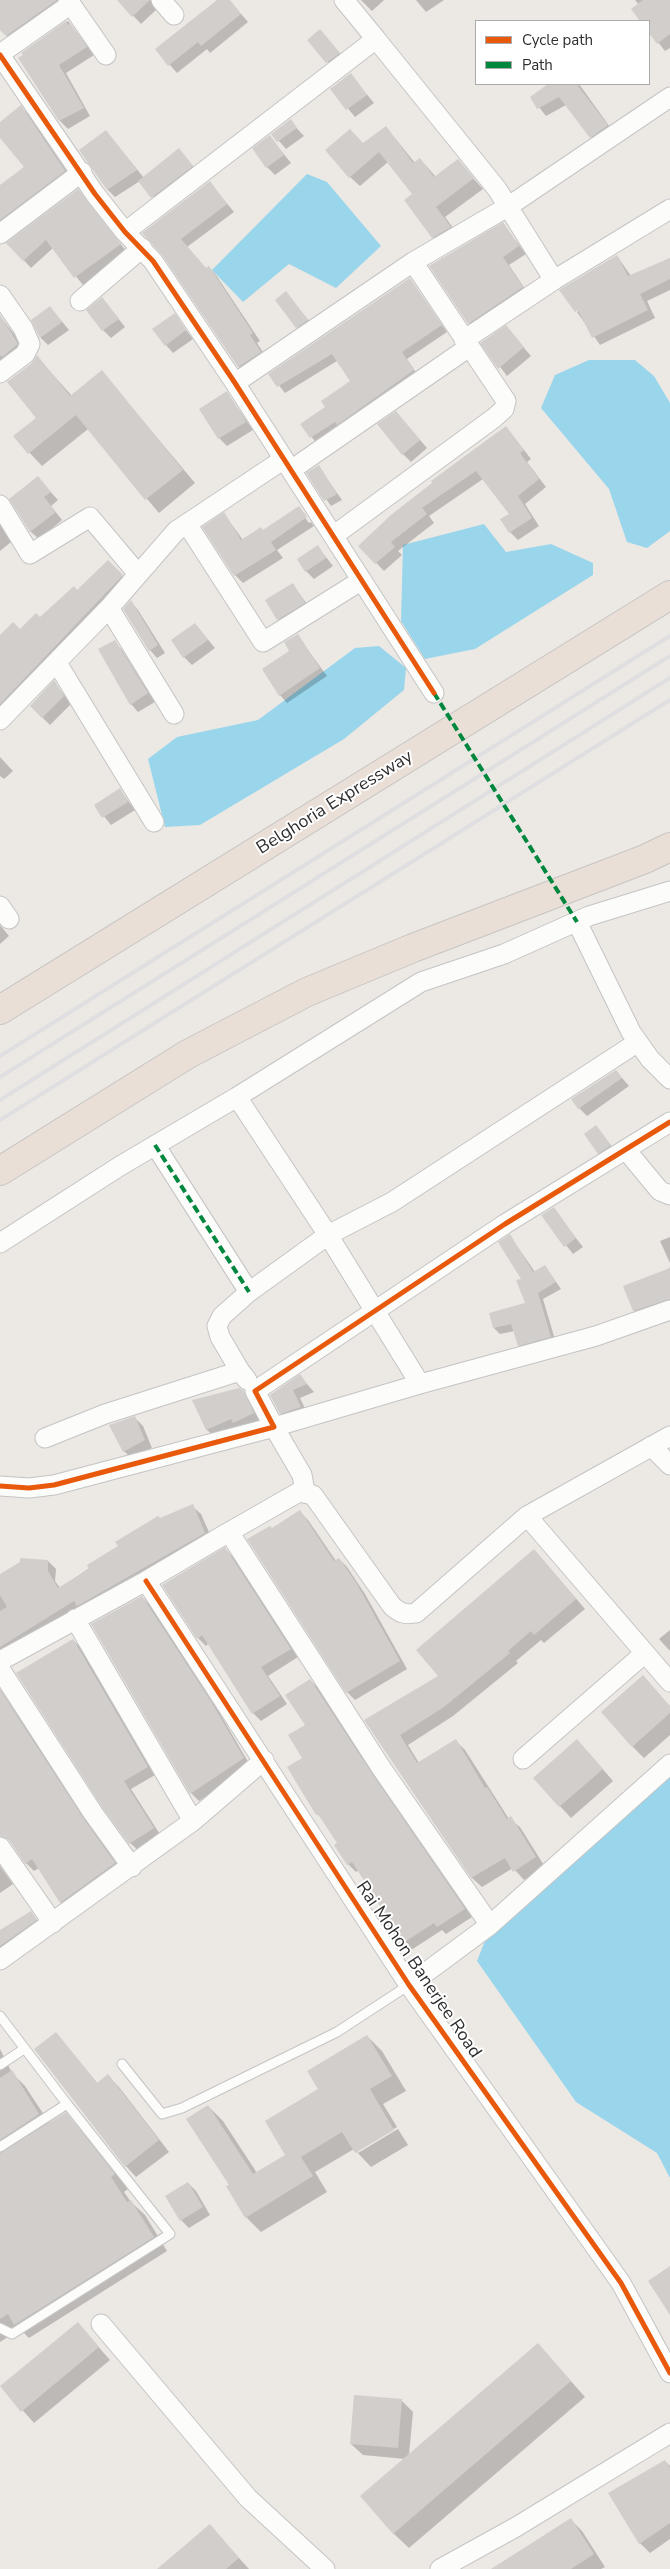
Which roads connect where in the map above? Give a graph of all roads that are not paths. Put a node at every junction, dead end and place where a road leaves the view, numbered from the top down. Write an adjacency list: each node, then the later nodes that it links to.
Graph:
1 (161, 0): 4 (street)
2 (344, 0): 5 (street)
3 (70, 2): 6 (street); 7 (street)
4 (174, 15)
5 (376, 40): 10 (street); 12 (street)
6 (0, 55): 9 (street)
7 (106, 56)
8 (670, 97): 10 (street)
9 (82, 172): 12 (street); 13 (street)
10 (509, 206): 15 (street); 16 (street)
11 (670, 208): 16 (street)
12 (125, 232): 14 (street)
13 (0, 234)
14 (142, 248): 18 (street); 21 (street)
15 (413, 262): 19 (street); 21 (street)
16 (554, 280): 19 (street)
17 (0, 295): 20 (street)
18 (80, 301)
19 (467, 344): 22 (street); 25 (street)
20 (0, 373)
21 (235, 383): 22 (street)
22 (287, 465): 24 (street); 25 (street)
23 (0, 505): 26 (street)
24 (187, 524): 26 (street); 27 (street)
25 (333, 536): 27 (street)
26 (138, 574): 29 (street)
27 (362, 580): 31 (street)
28 (670, 595): 38 (highway, Belghoria Expressway)
29 (109, 608): 30 (street); 32 (street)
30 (57, 662): 33 (street); 34 (street)
31 (434, 693)
32 (174, 714)
33 (0, 720)
34 (154, 822)
35 (670, 847): 45 (highway)
36 (670, 891): 37 (street)
37 (577, 922): 39 (street); 41 (street)
38 (0, 1010)
39 (638, 1042): 40 (street); 47 (street)
40 (670, 1079)
41 (237, 1097): 43 (street); 47 (street)
42 (670, 1122): 44 (street)
43 (155, 1145): 48 (street); 49 (street)
44 (626, 1150): 46 (street); 50 (street)
45 (0, 1171)
46 (670, 1195)
47 (328, 1235): 49 (street); 50 (street)
48 (0, 1243)
49 (249, 1292): 52 (street)
50 (374, 1310): 53 (street); 54 (street)
51 (670, 1310): 53 (street)
52 (240, 1371): 54 (street); 57 (street)
53 (420, 1384): 55 (street)
54 (255, 1391): 55 (street)
55 (277, 1433): 60 (street); 61 (street)
56 (670, 1436): 58 (street)
57 (45, 1438)
58 (651, 1446): 59 (street); 62 (street)
59 (670, 1465)
60 (304, 1483): 62 (street); 63 (street)
61 (0, 1486)
62 (527, 1516): 66 (street)
63 (229, 1532): 64 (street); 77 (street)
64 (146, 1581): 65 (street); 71 (street, Rai Mohon Banerjee Road)
65 (74, 1619): 67 (street); 73 (street)
66 (645, 1653): 69 (street); 70 (street)
67 (0, 1661)
68 (0, 1669): 75 (street)
69 (670, 1682)
70 (523, 1759)
71 (264, 1760): 73 (street); 79 (street, Rai Mohon Banerjee Road)
72 (670, 1764): 77 (street)
73 (193, 1821): 75 (street)
74 (0, 1848): 76 (street)
75 (132, 1867): 76 (street)
76 (53, 1924): 78 (street)
77 (490, 1925): 79 (street)
78 (0, 1960)
79 (409, 1985): 82 (lane); 88 (street, Rai Mohon Banerjee Road)
80 (0, 2016): 81 (lane)
81 (24, 2049): 83 (lane); 84 (lane)
82 (122, 2064)
83 (0, 2065)
84 (66, 2104): 85 (lane); 87 (lane)
85 (0, 2147)
86 (101, 2324): 90 (street)
87 (0, 2328)
88 (670, 2373)
89 (670, 2433): 91 (street)
90 (325, 2569)
91 (440, 2569)

